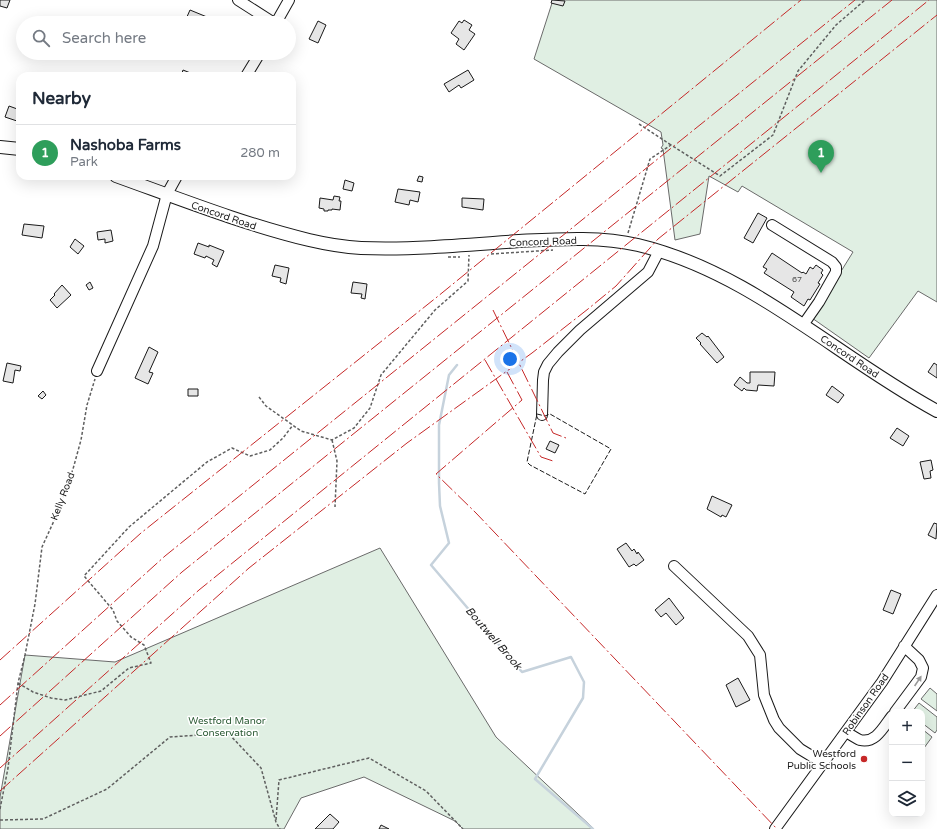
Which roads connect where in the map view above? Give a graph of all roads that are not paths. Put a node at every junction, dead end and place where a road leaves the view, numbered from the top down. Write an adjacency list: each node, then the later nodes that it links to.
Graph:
1 (238, 0): 3 (street)
2 (289, 0): 4 (street)
3 (264, 16)
4 (279, 16)
5 (256, 60): 6 (street)
6 (248, 72)
7 (0, 147): 8 (main road)
8 (16, 149)
9 (127, 180): 11 (main road, Concord Road)
10 (175, 180): 11 (street)
11 (167, 194): 13 (main road, Concord Road); 15 (street)
12 (772, 226): 14 (street)
13 (659, 251): 14 (main road, Concord Road); 17 (street)
14 (803, 325): 16 (main road, Concord Road)
15 (97, 371)
16 (937, 411)
17 (542, 415)
18 (674, 566): 24 (street)
19 (937, 595): 20 (street, Robinson Road)
20 (904, 646): 21 (street, one-way to 20); 23 (street, Robinson Road)
21 (897, 709)
22 (889, 720): 23 (street)
23 (846, 732): 24 (street, Robinson Road)
24 (823, 763): 25 (street, Robinson Road)
25 (775, 829)

